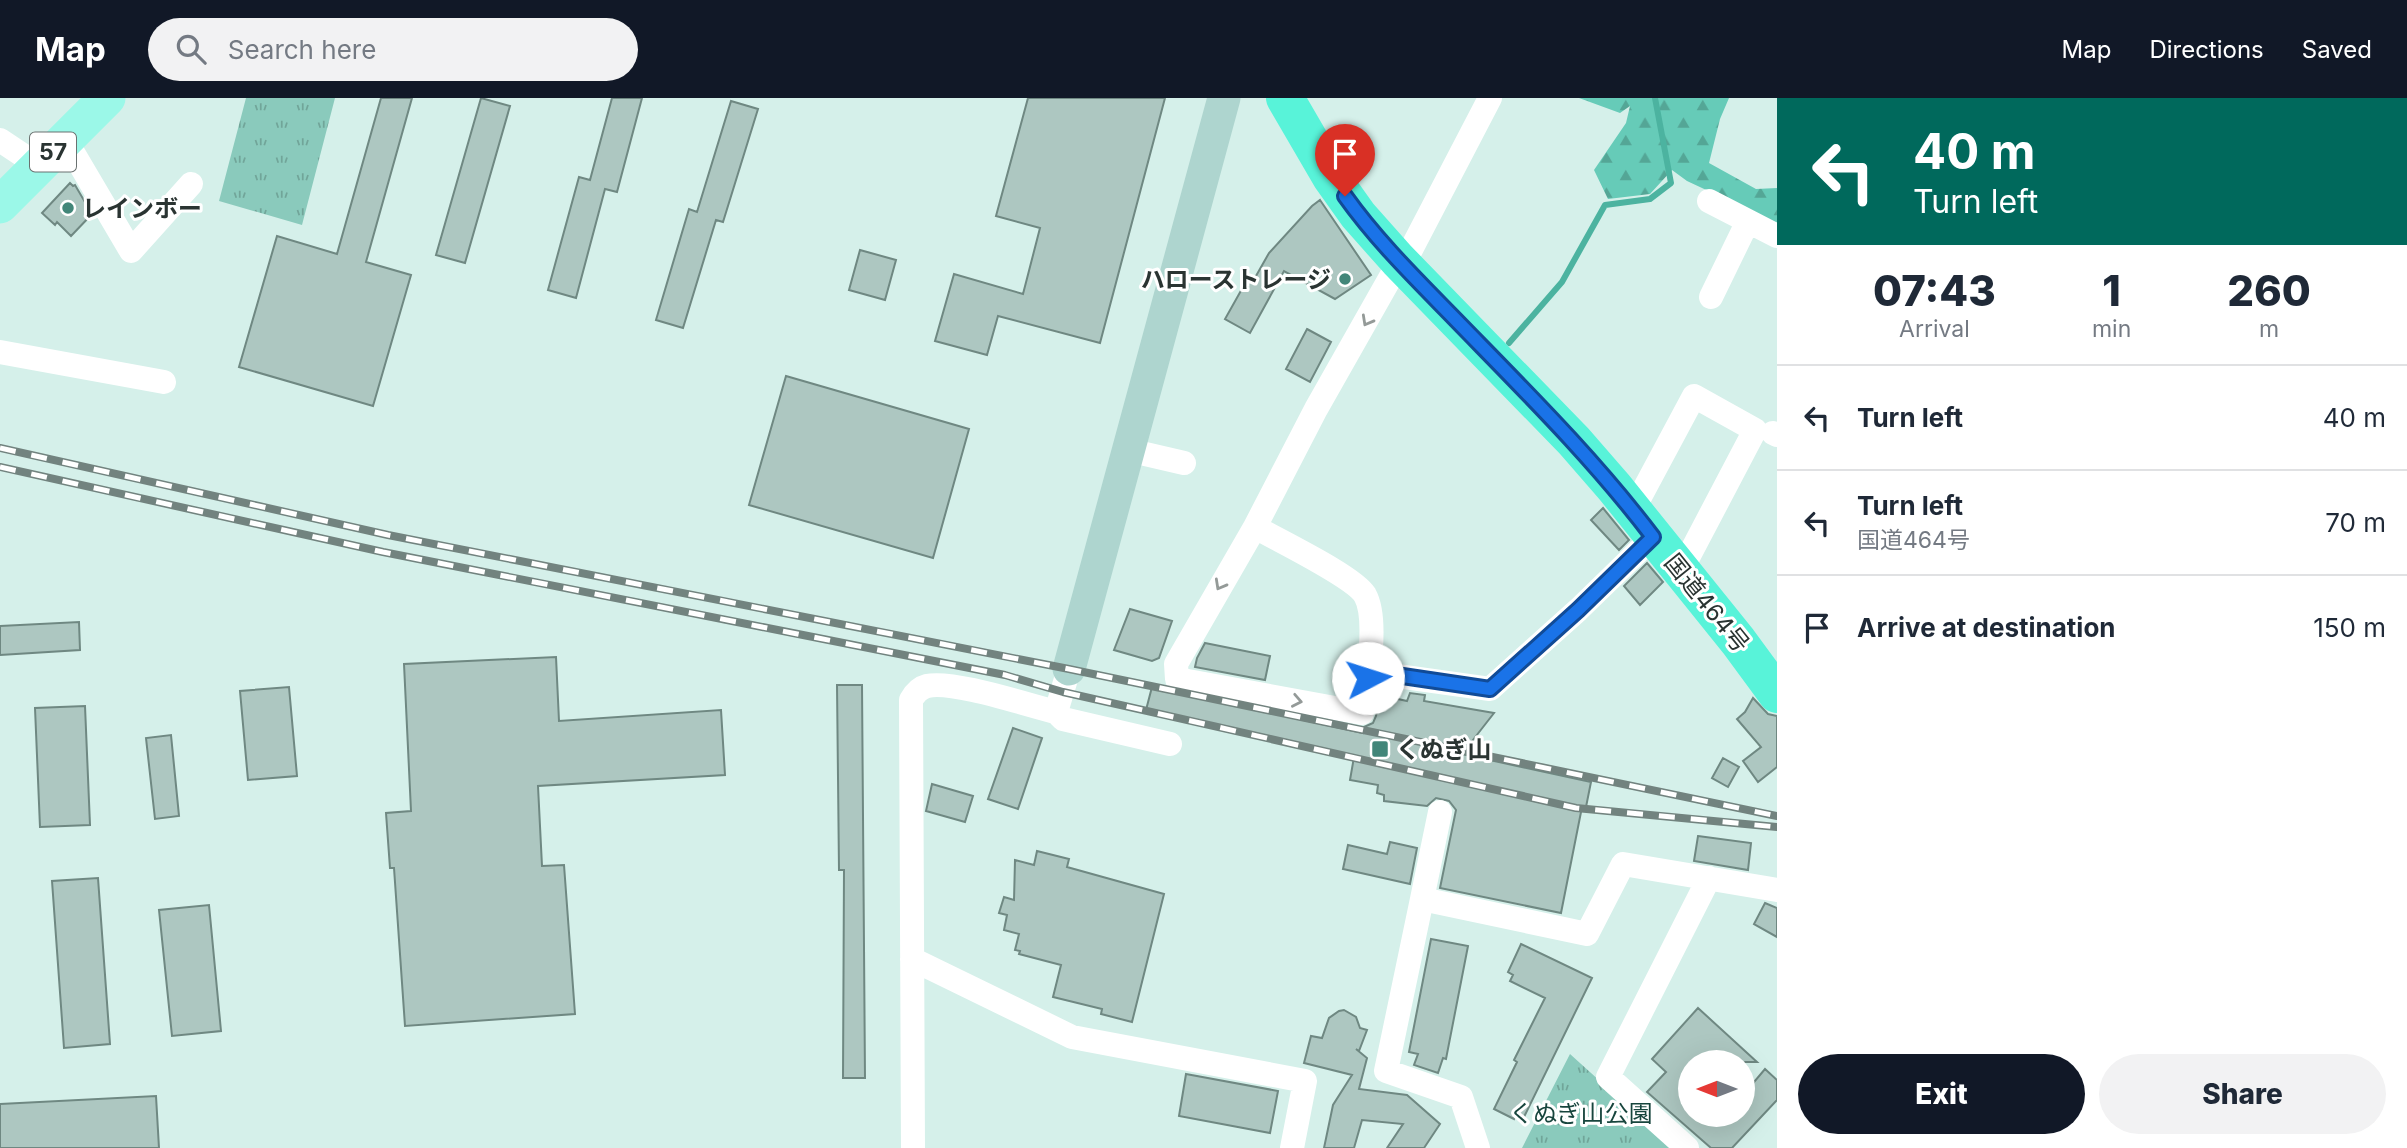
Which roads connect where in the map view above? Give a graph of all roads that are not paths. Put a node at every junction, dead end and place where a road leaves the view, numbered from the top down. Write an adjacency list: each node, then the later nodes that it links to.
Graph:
1 (107, 98): 5 (main road, 57)
2 (1224, 98): 17 (street)
3 (1284, 98): 13 (highway, 国道464号)
4 (1490, 98): 13 (street)
5 (65, 139): 7 (main road, 57); 8 (street)
6 (0, 140): 7 (street)
7 (39, 166): 10 (main road, 57)
8 (191, 184)
9 (1709, 201): 11 (street)
10 (0, 205)
11 (1748, 221): 12 (street); 14 (street)
12 (1777, 236)
13 (1401, 263): 19 (highway, 国道464号); 20 (street, one-way to 20)
14 (1711, 298)
15 (0, 352): 16 (street)
16 (164, 382)
17 (1128, 450): 18 (street); 22 (street)
18 (1184, 463)
19 (1643, 524): 21 (highway, 国道464号); 21 (street); 23 (street)
20 (1255, 527): 23 (street); 23 (street, one-way to 23)
21 (1681, 571): 24 (highway, 国道464号)
22 (1069, 669): 25 (street)
23 (1369, 671)
24 (1777, 694)
25 (1056, 712): 26 (street); 31 (street)
26 (1170, 744)
27 (1440, 812): 30 (street)
28 (1709, 878): 29 (street); 30 (street); 35 (street)
29 (1777, 890)
30 (1422, 900): 34 (street)
31 (912, 959): 32 (street); 33 (street)
32 (913, 1148)
33 (1292, 1148)
34 (1478, 1148)
35 (1687, 1148)

